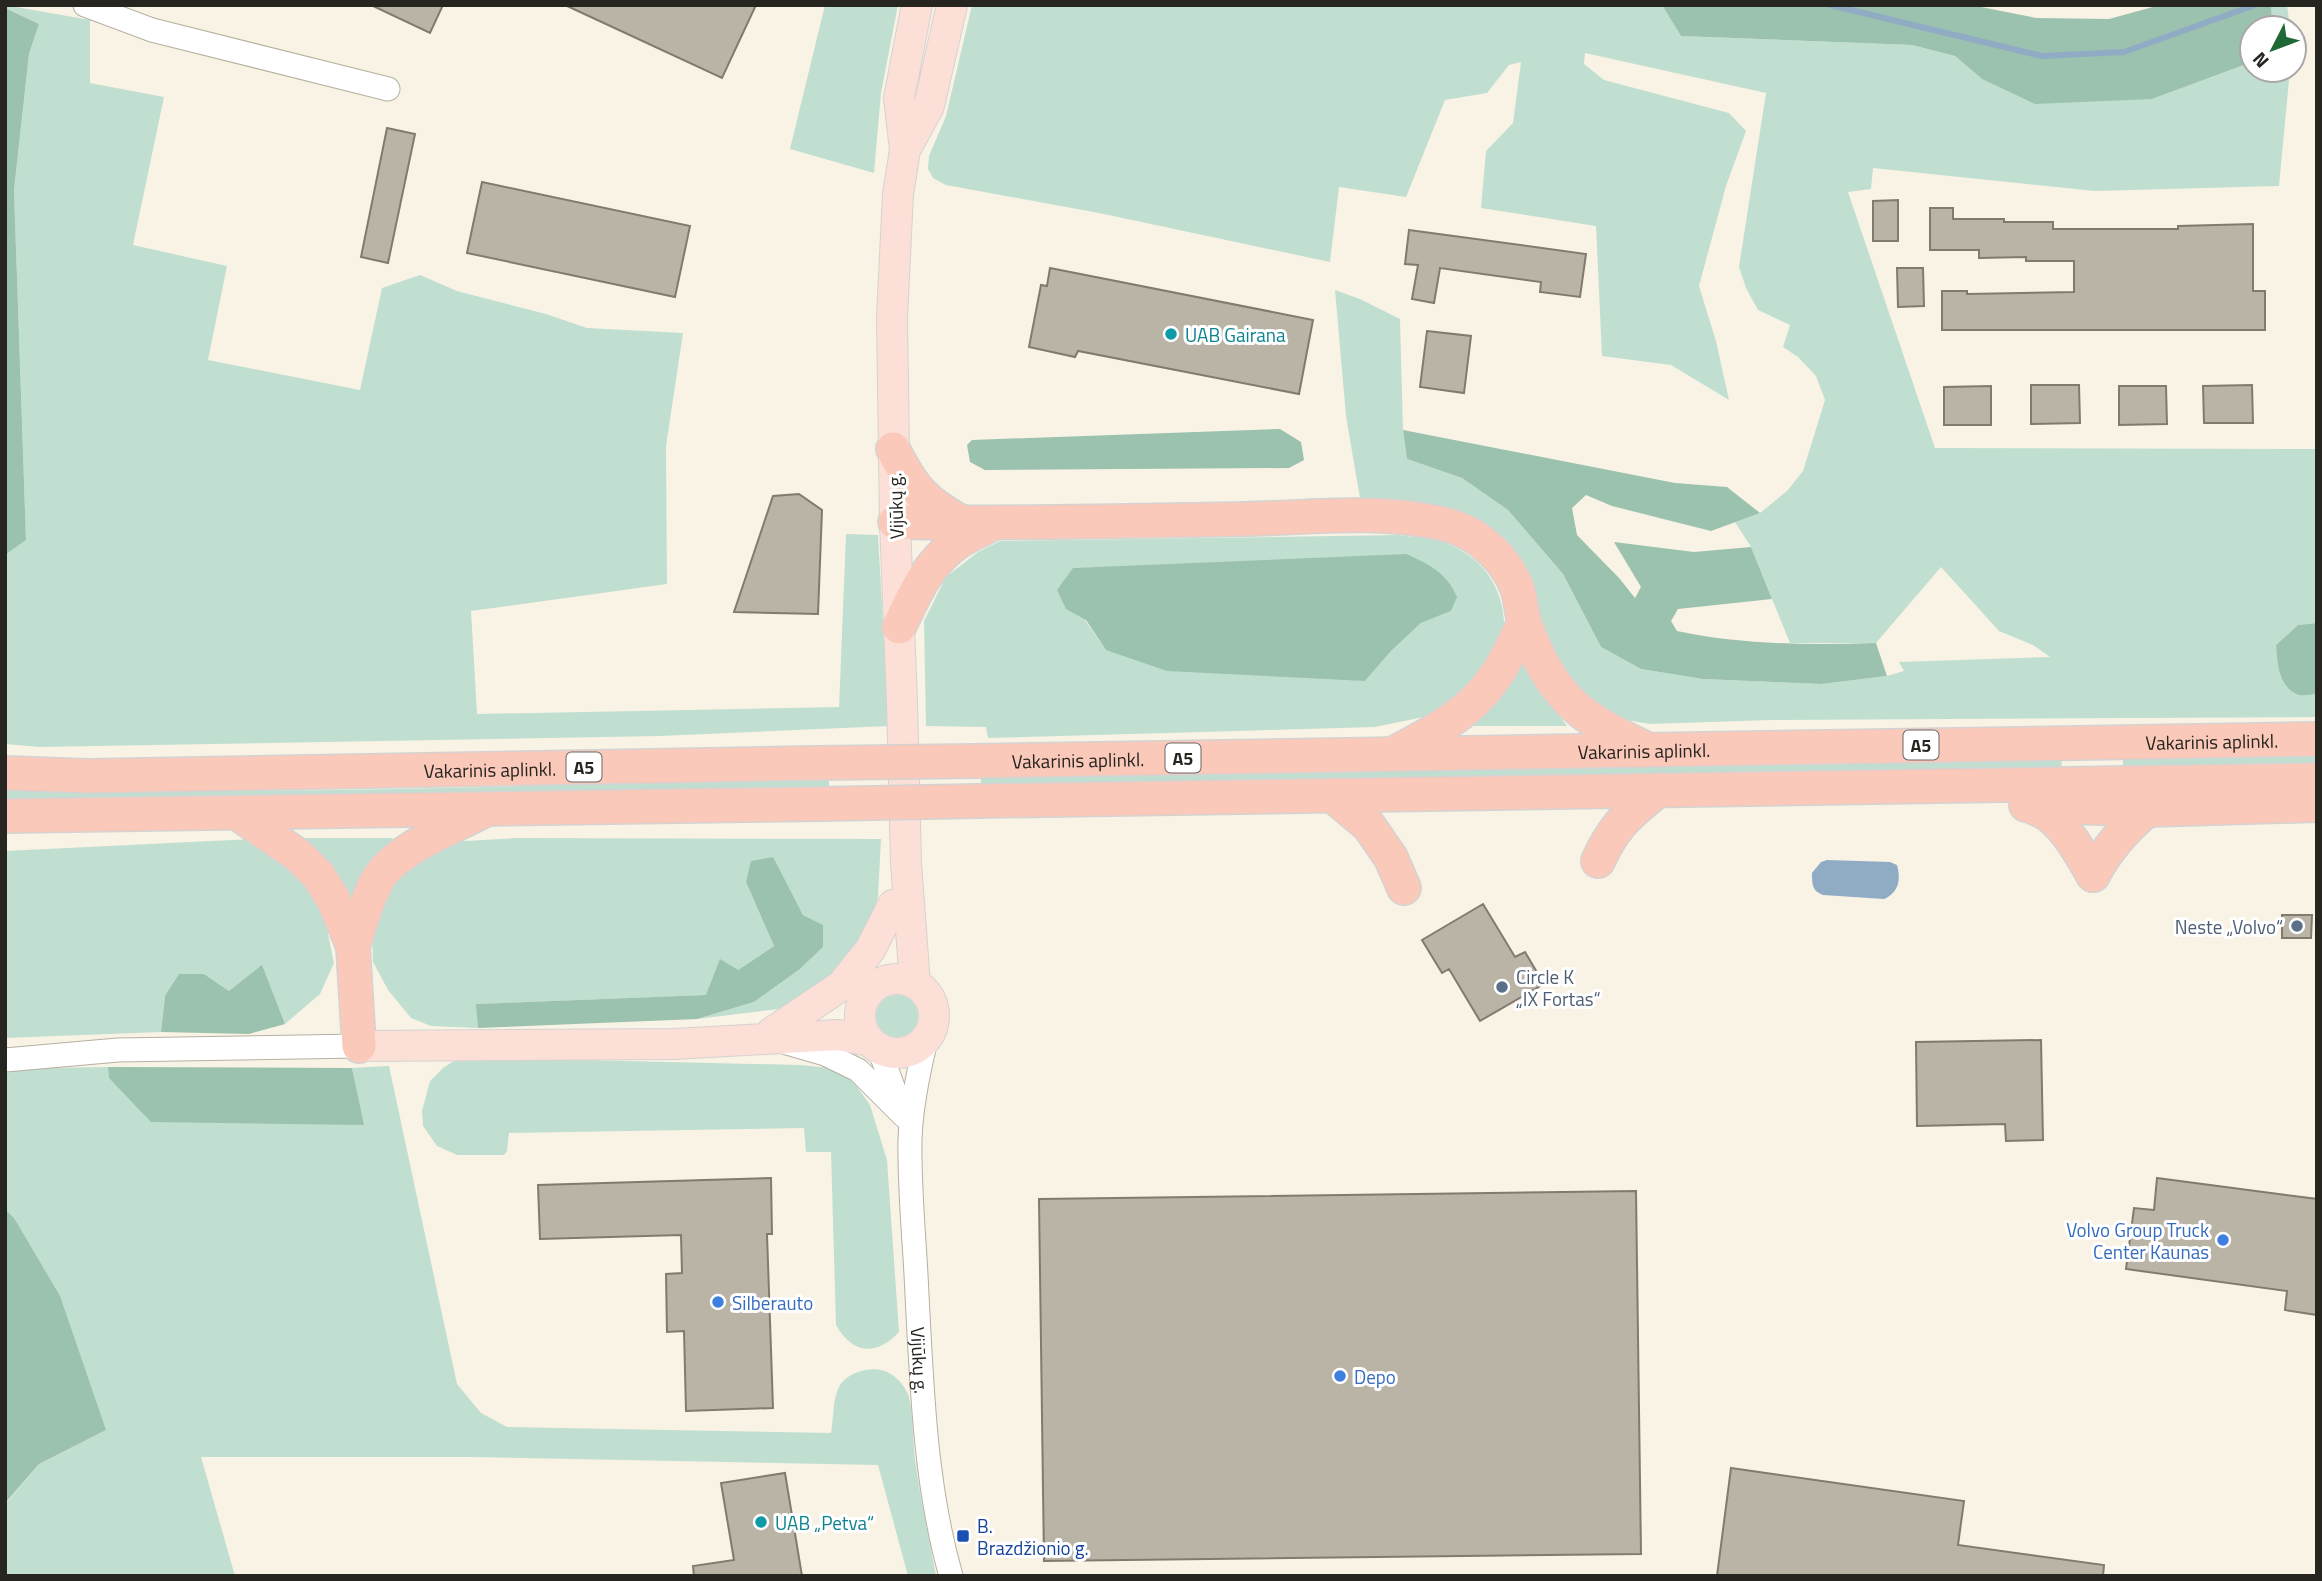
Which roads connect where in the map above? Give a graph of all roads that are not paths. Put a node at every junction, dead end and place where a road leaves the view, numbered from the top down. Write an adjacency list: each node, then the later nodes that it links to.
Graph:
1 (85, 5): 4 (street)
2 (917, 5): 5 (main road, Vijūkų g.)
3 (952, 5): 5 (main road, Vijūkų g.)
4 (387, 89)
5 (905, 150): 6 (main road, Vijūkų g.)
6 (893, 449): 7 (main road, Vijūkų g.); 8 (highway)
7 (895, 522): 8 (highway); 10 (main road, Vijūkų g.)
8 (977, 523): 9 (highway); 10 (highway)
9 (1524, 622): 12 (highway); 13 (highway)
10 (900, 627): 26 (main road, Vijūkų g.)
11 (2317, 739): 12 (highway, Vakarinis aplinkl. / A5)
12 (1651, 750): 13 (highway, Vakarinis aplinkl. / A5)
13 (1390, 754): 14 (highway, Vakarinis aplinkl. / A5, bridge)
14 (5, 772)
15 (2317, 780): 16 (highway, Vakarinis aplinkl. / A5)
16 (1931, 786): 17 (highway, Vakarinis aplinkl. / A5); 19 (highway)
17 (1658, 790): 18 (highway, Vakarinis aplinkl. / A5); 25 (highway)
18 (1332, 795): 21 (highway, Vakarinis aplinkl. / A5, bridge); 27 (highway)
19 (2028, 805): 22 (highway); 22 (highway)
20 (2317, 805): 22 (highway)
21 (488, 809): 23 (highway, Vakarinis aplinkl. / A5); 29 (highway)
22 (2147, 810)
23 (237, 813): 24 (highway, Vakarinis aplinkl. / A5); 29 (highway)
24 (5, 816)
25 (1598, 861)
26 (905, 863): 28 (main road, Vijūkų g.); 30 (main road, Vijūkų g.)
27 (1404, 888)
28 (893, 905): 31 (main road, Vijūkų g.); 32 (main road)
29 (353, 946): 35 (highway)
30 (915, 984): 31 (main road); 33 (main road)
31 (868, 993): 32 (main road); 34 (main road)
32 (766, 1037): 34 (main road); 35 (main road); 37 (street)
33 (926, 1040): 34 (main road); 38 (street, Vijūkų g.)
34 (874, 1045): 37 (street, Vijūkų g.)
35 (359, 1046): 36 (street)
36 (5, 1060)
37 (904, 1116): 38 (street, Vijūkų g.)
38 (910, 1140): 39 (street, Vijūkų g.)
39 (951, 1576)

